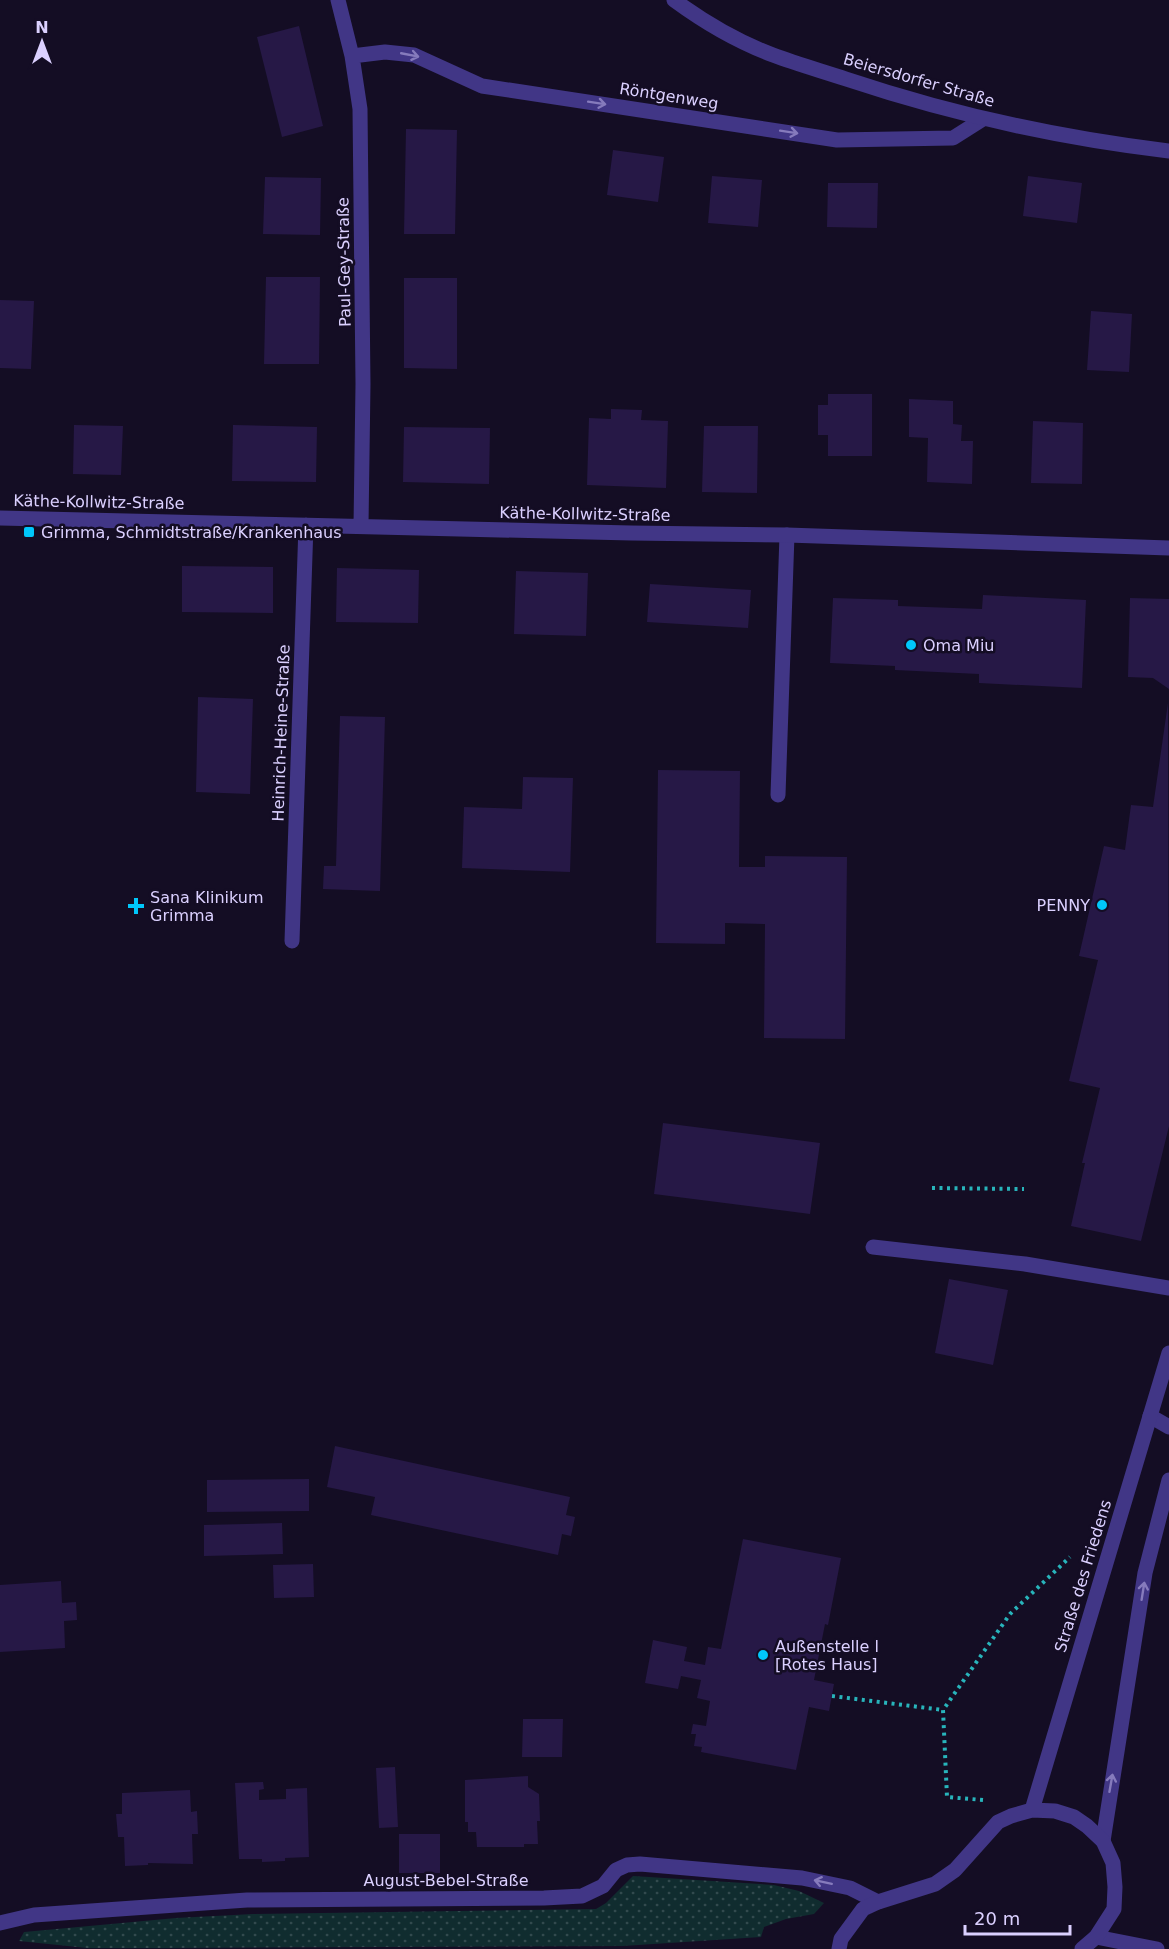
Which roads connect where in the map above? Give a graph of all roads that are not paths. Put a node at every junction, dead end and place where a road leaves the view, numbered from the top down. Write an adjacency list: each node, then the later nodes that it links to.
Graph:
1 (338, 0): 3 (street, Paul-Gey-Straße)
2 (674, 0): 4 (street, Beiersdorfer Straße)
3 (352, 56): 4 (street, Röntgenweg, one-way to 4); 8 (street, Paul-Gey-Straße)
4 (983, 119): 5 (street, Beiersdorfer Straße)
5 (1169, 152)
6 (0, 518): 7 (street, Käthe-Kollwitz-Straße)
7 (306, 525): 8 (street, Käthe-Kollwitz-Straße); 12 (street, Heinrich-Heine-Straße)
8 (361, 526): 9 (street, Käthe-Kollwitz-Straße)
9 (788, 535): 10 (street, Käthe-Kollwitz-Straße); 11 (street)
10 (1169, 548)
11 (778, 795)
12 (292, 941)
13 (873, 1247): 14 (street)
14 (1169, 1288)
15 (1169, 1353): 16 (street, Straße des Friedens)
16 (1150, 1416): 17 (street); 19 (street, Straße des Friedens)
17 (1169, 1427)
18 (1169, 1480): 20 (street, one-way to 18)
19 (1032, 1810): 20 (street); 21 (street)
20 (1103, 1841): 23 (street)
21 (878, 1902): 22 (street, August-Bebel-Straße, one-way to 22); 24 (street)
22 (0, 1923)
23 (1096, 1937): 25 (street); 26 (street)
24 (839, 1949)
25 (1082, 1949)
26 (1157, 1949)

